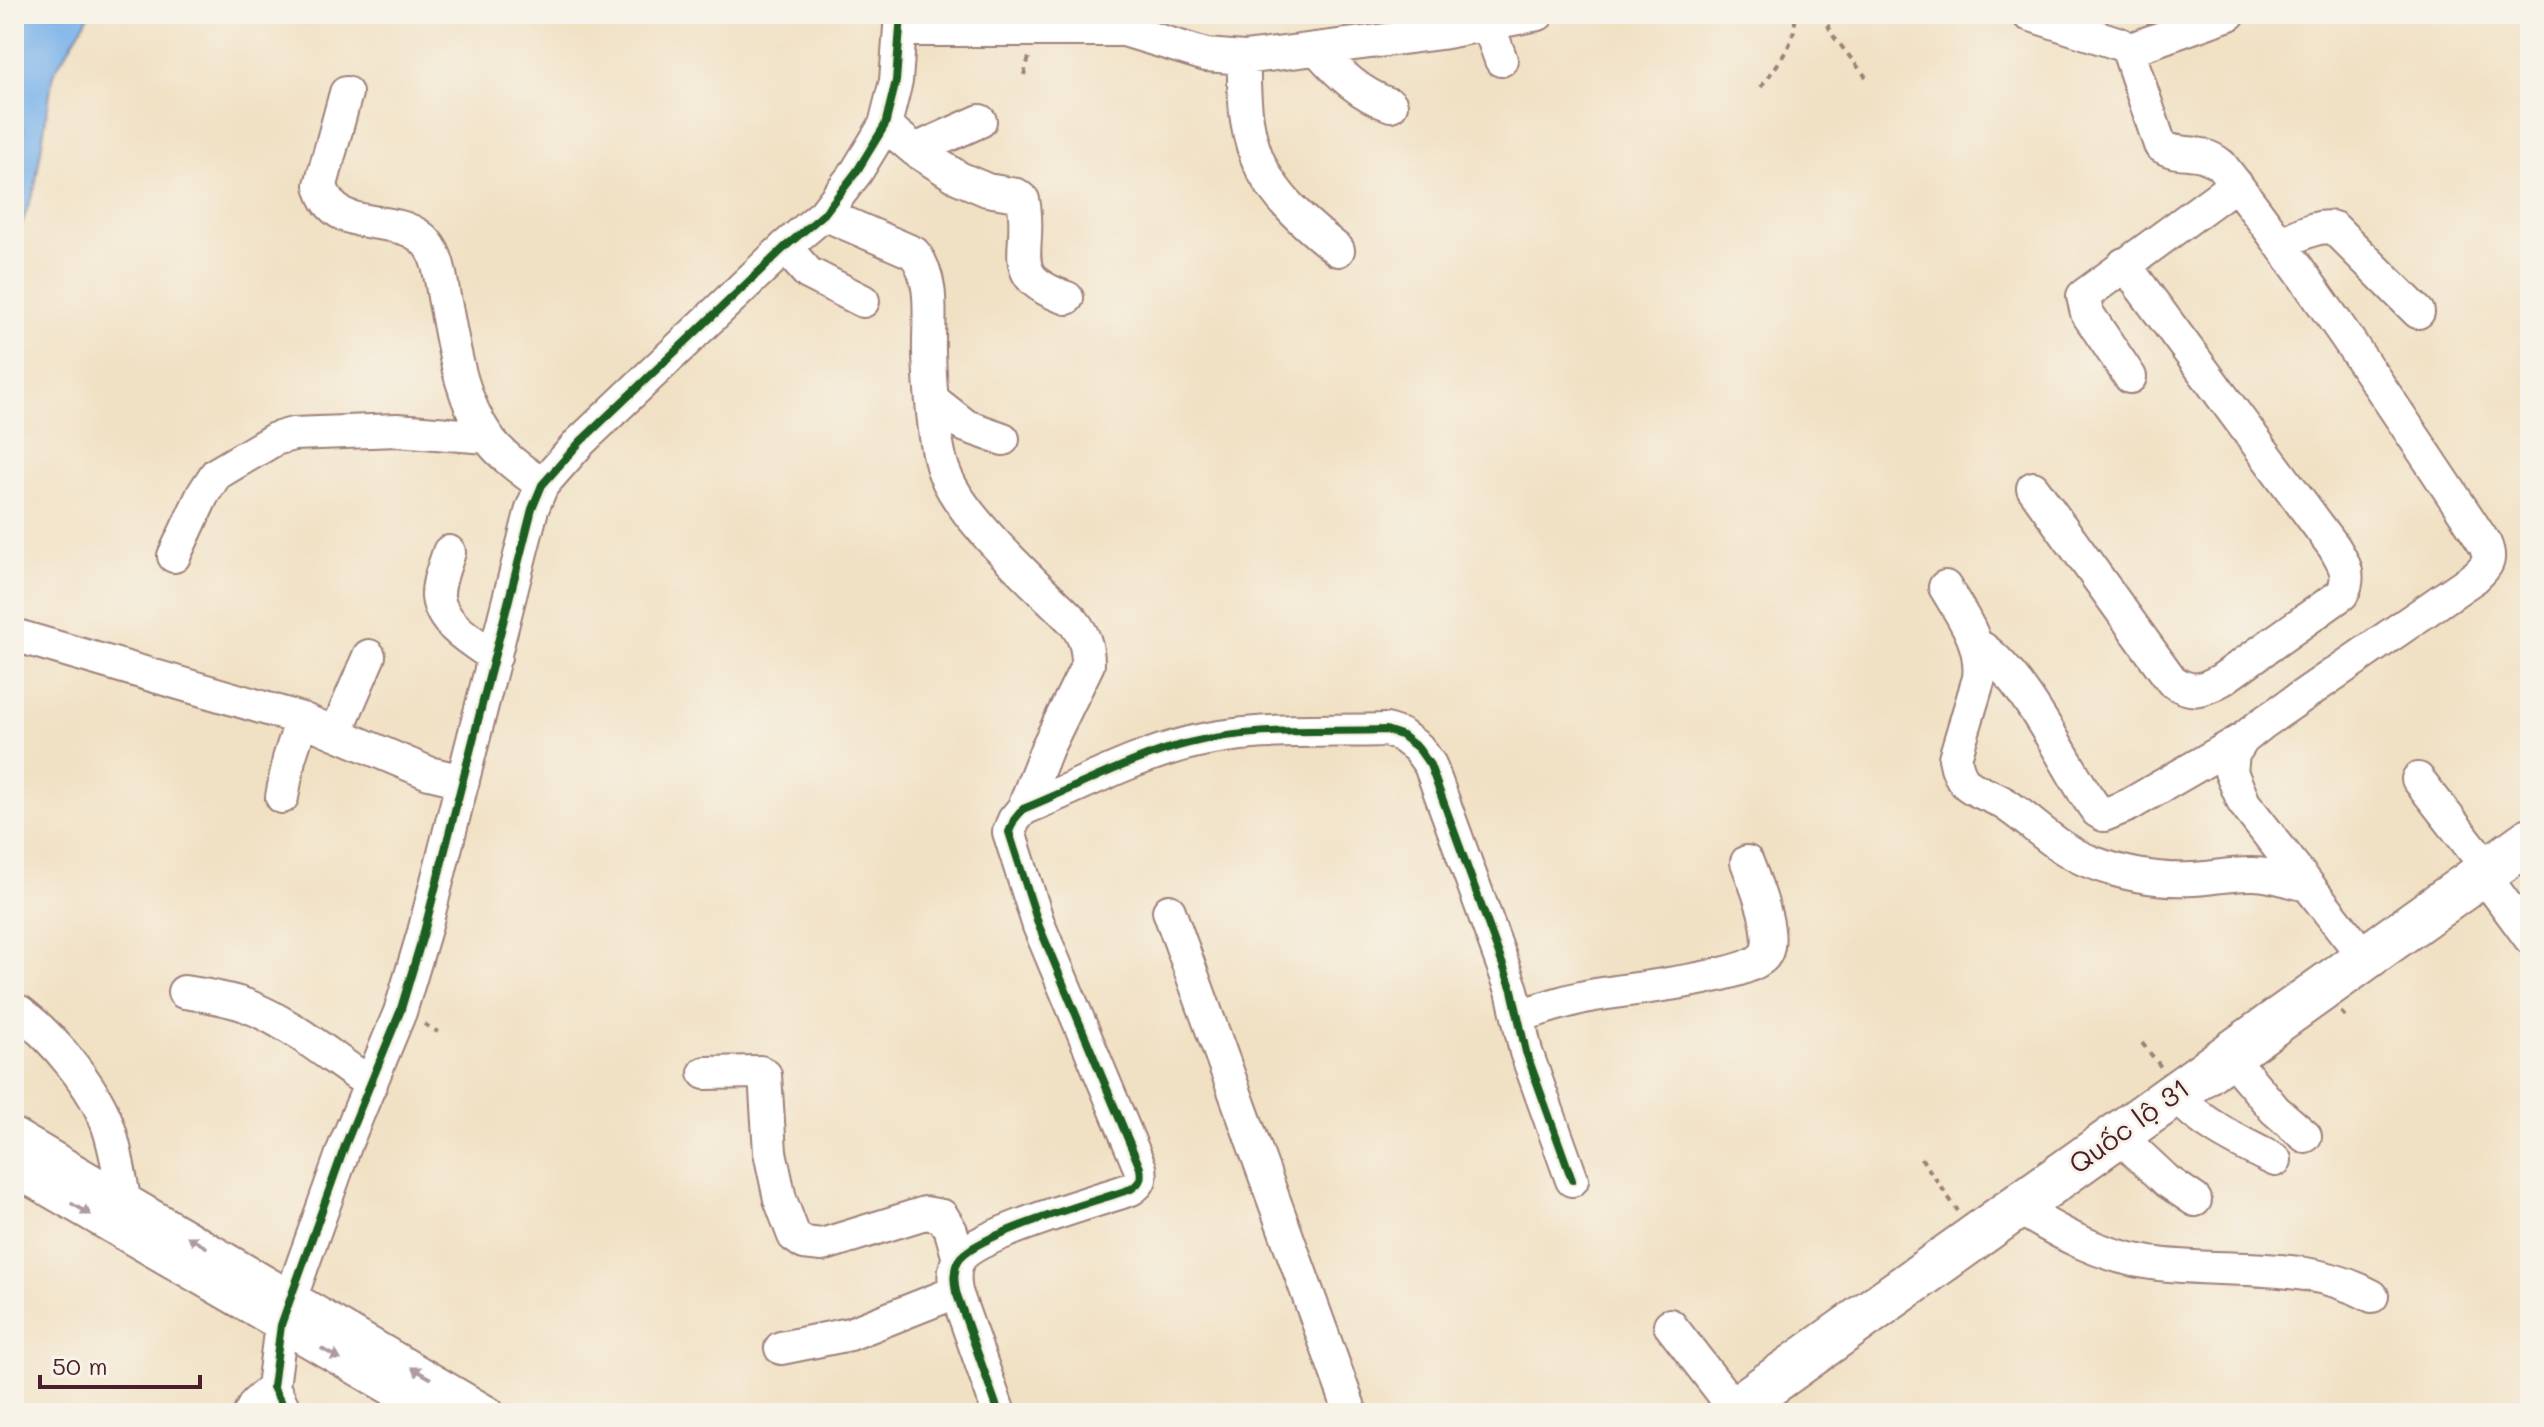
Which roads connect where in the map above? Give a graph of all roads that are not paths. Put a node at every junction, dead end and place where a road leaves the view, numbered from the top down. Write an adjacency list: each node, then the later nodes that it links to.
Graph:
1 (1538, 14): 5 (street)
2 (2028, 14): 7 (street)
3 (2229, 14): 7 (street)
4 (900, 22): 8 (street); 13 (street)
5 (1488, 24): 6 (street); 9 (street)
6 (1318, 50): 8 (street); 11 (street)
7 (2128, 50): 15 (street)
8 (1244, 58): 19 (street)
9 (1501, 60)
10 (346, 93): 26 (street)
11 (1391, 105)
12 (980, 121): 14 (street)
13 (885, 125): 14 (street); 16 (street)
14 (915, 150): 21 (street)
15 (2236, 184): 17 (street); 20 (street)
16 (824, 214): 18 (street); 25 (street)
17 (2280, 244): 23 (street); 39 (street)
18 (785, 247): 22 (street); 28 (street)
19 (1338, 250)
20 (2124, 264): 24 (street); 29 (street)
21 (1067, 298)
22 (863, 301)
23 (2418, 312)
24 (2130, 377)
25 (934, 401): 27 (street); 43 (street)
26 (488, 437): 28 (street); 31 (street)
27 (1003, 439)
28 (542, 485): 36 (street)
29 (2033, 488)
30 (449, 552): 36 (street)
31 (174, 556)
32 (1945, 587): 34 (street)
33 (14, 635): 37 (street)
34 (1977, 645): 39 (street); 47 (street)
35 (369, 656): 38 (street)
36 (495, 657): 41 (street)
37 (302, 719): 38 (street); 42 (street)
38 (336, 733): 41 (street)
39 (2243, 739): 47 (street)
40 (2418, 779): 46 (street)
41 (463, 781): 56 (street)
42 (282, 797)
43 (1023, 809): 53 (street); 67 (street)
44 (2530, 840): 46 (highway, Quốc lộ 31)
45 (1747, 862): 53 (street)
46 (2486, 872): 49 (street); 50 (highway, Quốc lộ 31)
47 (2307, 885): 50 (street)
48 (1169, 911): 79 (street)
49 (2530, 938)
50 (2365, 958): 54 (highway, Quốc lộ 31)
51 (184, 992): 56 (street)
52 (20, 1012): 64 (street)
53 (1519, 1016): 63 (street)
54 (2229, 1055): 57 (highway, Quốc lộ 31); 60 (street)
55 (705, 1073): 67 (street)
56 (371, 1084): 70 (street)
57 (2174, 1094): 59 (highway, Quốc lộ 31); 61 (street)
58 (14, 1135): 64 (street)
59 (2118, 1135): 65 (street); 66 (highway, Quốc lộ 31)
60 (2305, 1136)
61 (2275, 1160)
62 (14, 1170): 70 (street, one-way to 70)
63 (1572, 1180)
64 (124, 1199): 70 (street, one-way to 64)
65 (2195, 1200)
66 (2017, 1207): 69 (street); 74 (highway, Quốc lộ 31)
67 (959, 1259): 68 (street)
68 (956, 1292): 72 (street); 78 (street)
69 (2372, 1296)
70 (286, 1311): 73 (street); 76 (street, one-way to 76); 77 (street, one-way to 70)
71 (1670, 1325): 74 (street)
72 (781, 1348)
73 (279, 1400): 75 (street)
74 (1732, 1411)
75 (250, 1413)
76 (433, 1413)
77 (488, 1413)
78 (999, 1413)
79 (1351, 1413)

